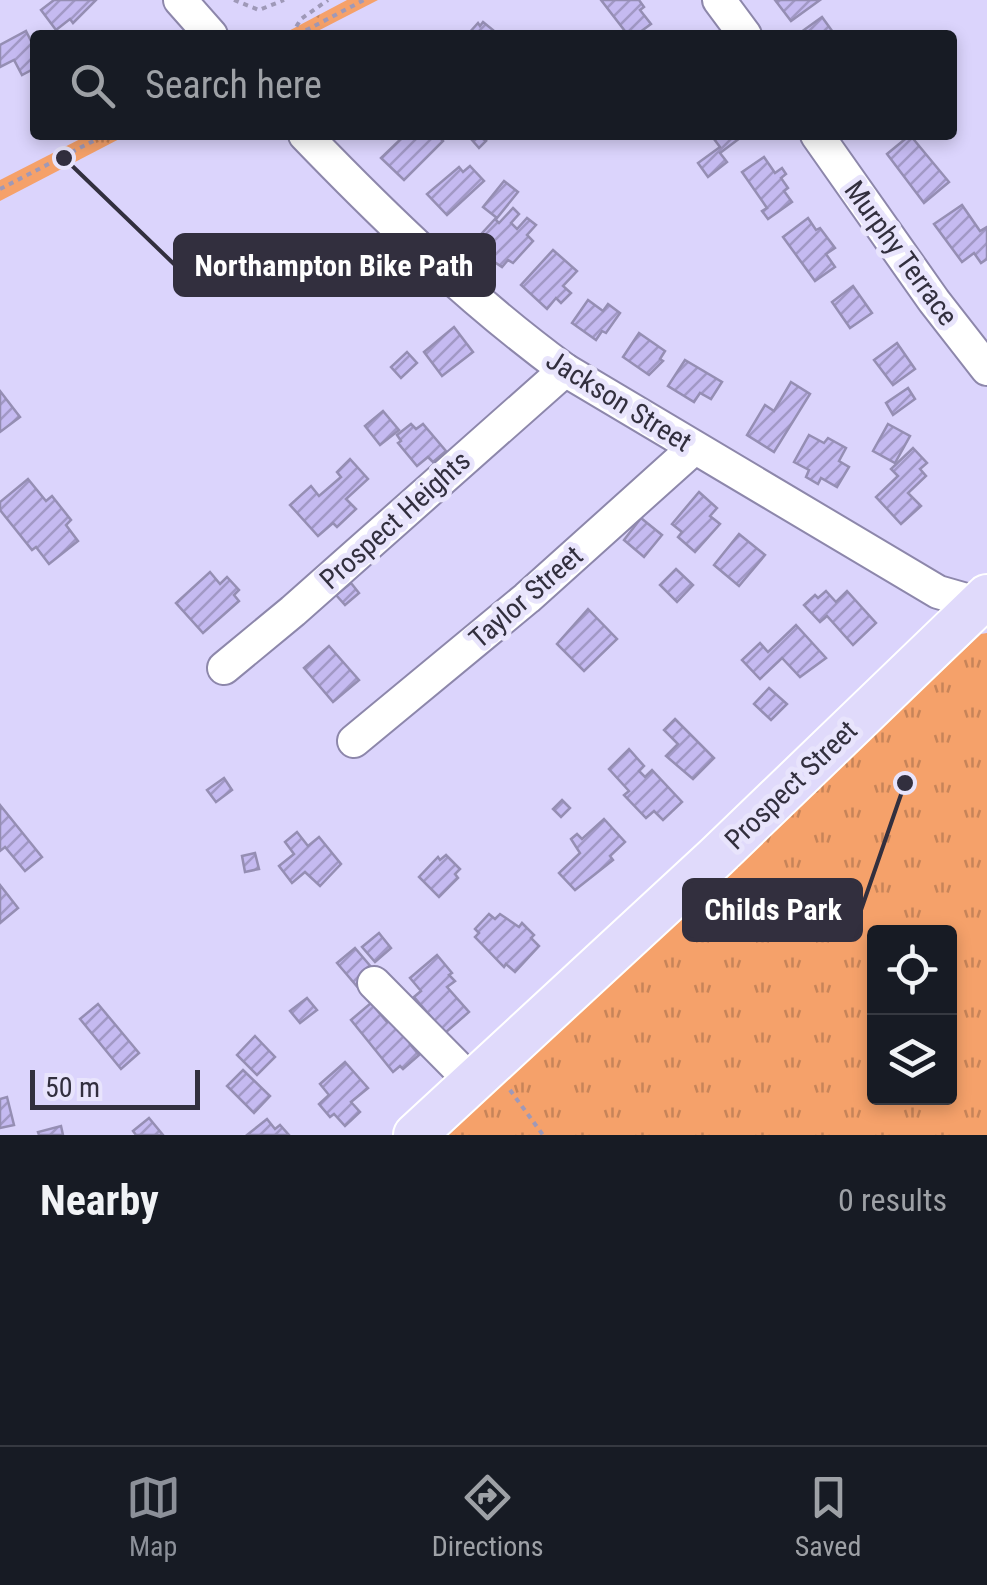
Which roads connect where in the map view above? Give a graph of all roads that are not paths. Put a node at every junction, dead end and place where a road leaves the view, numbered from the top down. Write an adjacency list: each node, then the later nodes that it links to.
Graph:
1 (180, 0): 3 (street)
2 (719, 0): 4 (street)
3 (207, 30)
4 (741, 30)
5 (311, 140): 8 (street, Jackson Street)
6 (821, 140): 7 (street, Murphy Terrace)
7 (987, 369)
8 (564, 370): 9 (street, Jackson Street); 11 (street, Prospect Heights)
9 (694, 448): 10 (street, Jackson Street); 12 (street, Taylor Street)
10 (984, 602): 14 (main road, Prospect Street)
11 (224, 668)
12 (354, 741)
13 (374, 984): 14 (street)
14 (482, 1073): 15 (main road, Prospect Street)
15 (415, 1135)

